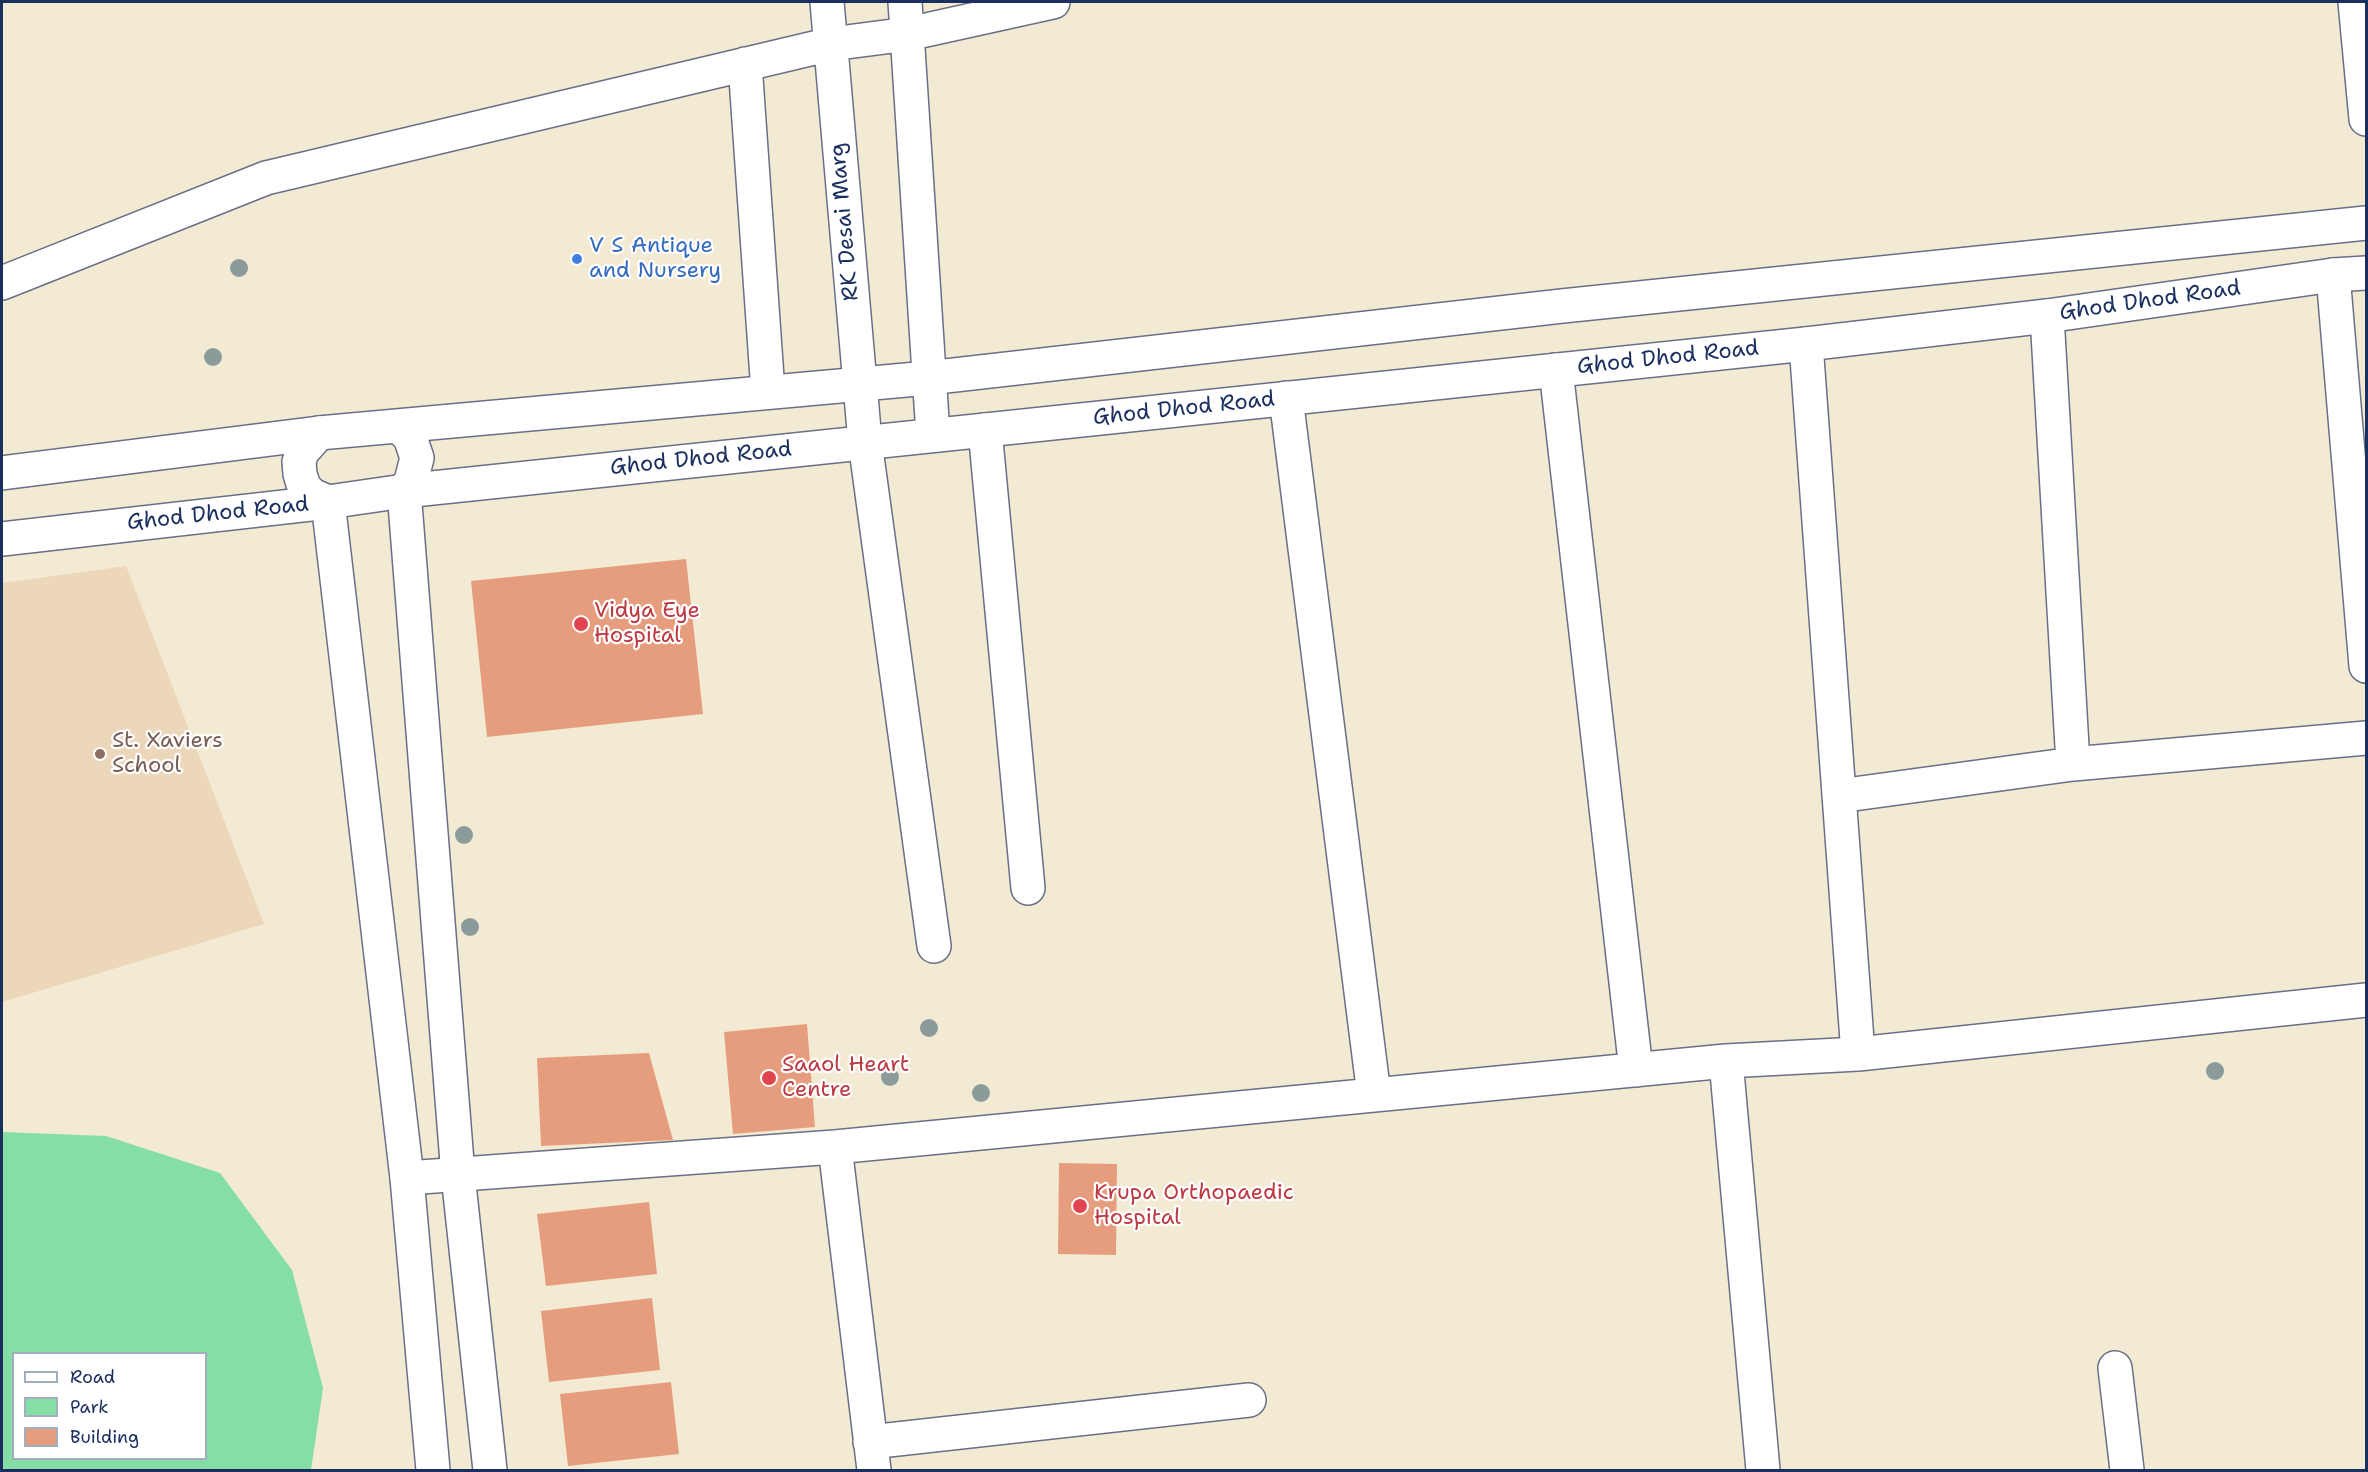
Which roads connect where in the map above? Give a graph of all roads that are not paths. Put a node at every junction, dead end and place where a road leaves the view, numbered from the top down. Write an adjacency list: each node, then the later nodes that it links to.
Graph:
1 (827, 2): 6 (street, RK Desai Marg)
2 (905, 2): 5 (street)
3 (1053, 2): 5 (street)
4 (2355, 2): 8 (street)
5 (908, 33): 6 (street); 16 (street)
6 (831, 44): 7 (street); 17 (street, RK Desai Marg)
7 (746, 64): 12 (street); 18 (street)
8 (2367, 119)
9 (2367, 223): 16 (street)
10 (2367, 273): 11 (street, Ghod Dhod Road)
11 (2333, 275): 13 (street, Ghod Dhod Road); 29 (street)
12 (2, 283)
13 (2047, 316): 14 (street, Ghod Dhod Road); 31 (street)
14 (1806, 344): 15 (street, Ghod Dhod Road); 32 (street)
15 (1556, 370): 19 (street, Ghod Dhod Road); 38 (street)
16 (928, 378): 17 (street); 23 (street)
17 (858, 384): 18 (street); 24 (street, RK Desai Marg)
18 (768, 392): 20 (street)
19 (1286, 398): 21 (street, Ghod Dhod Road); 39 (street)
20 (399, 427): 22 (street); 26 (street)
21 (985, 430): 23 (street, Ghod Dhod Road); 33 (street)
22 (319, 433): 25 (street); 27 (street)
23 (933, 435): 24 (street, Ghod Dhod Road)
24 (865, 442): 26 (street, Ghod Dhod Road); 34 (street, RK Desai Marg)
25 (2, 473)
26 (404, 490): 27 (street, Ghod Dhod Road); 41 (street)
27 (327, 502): 28 (street, Ghod Dhod Road); 42 (street)
28 (2, 539)
29 (2367, 666)
30 (2367, 738): 31 (street)
31 (2073, 764): 32 (street)
32 (1839, 796): 36 (street)
33 (1028, 888)
34 (934, 946)
35 (2367, 1000): 36 (street)
36 (1857, 1054): 37 (street)
37 (1726, 1061): 38 (street); 48 (street)
38 (1636, 1070): 39 (street)
39 (1374, 1095): 40 (street)
40 (835, 1147): 41 (street); 45 (street)
41 (458, 1175): 42 (street); 47 (street)
42 (407, 1178): 46 (street)
43 (2115, 1368): 49 (street)
44 (1249, 1400): 45 (street)
45 (872, 1456)
46 (433, 1470)
47 (490, 1470)
48 (1763, 1470)
49 (2127, 1470)

